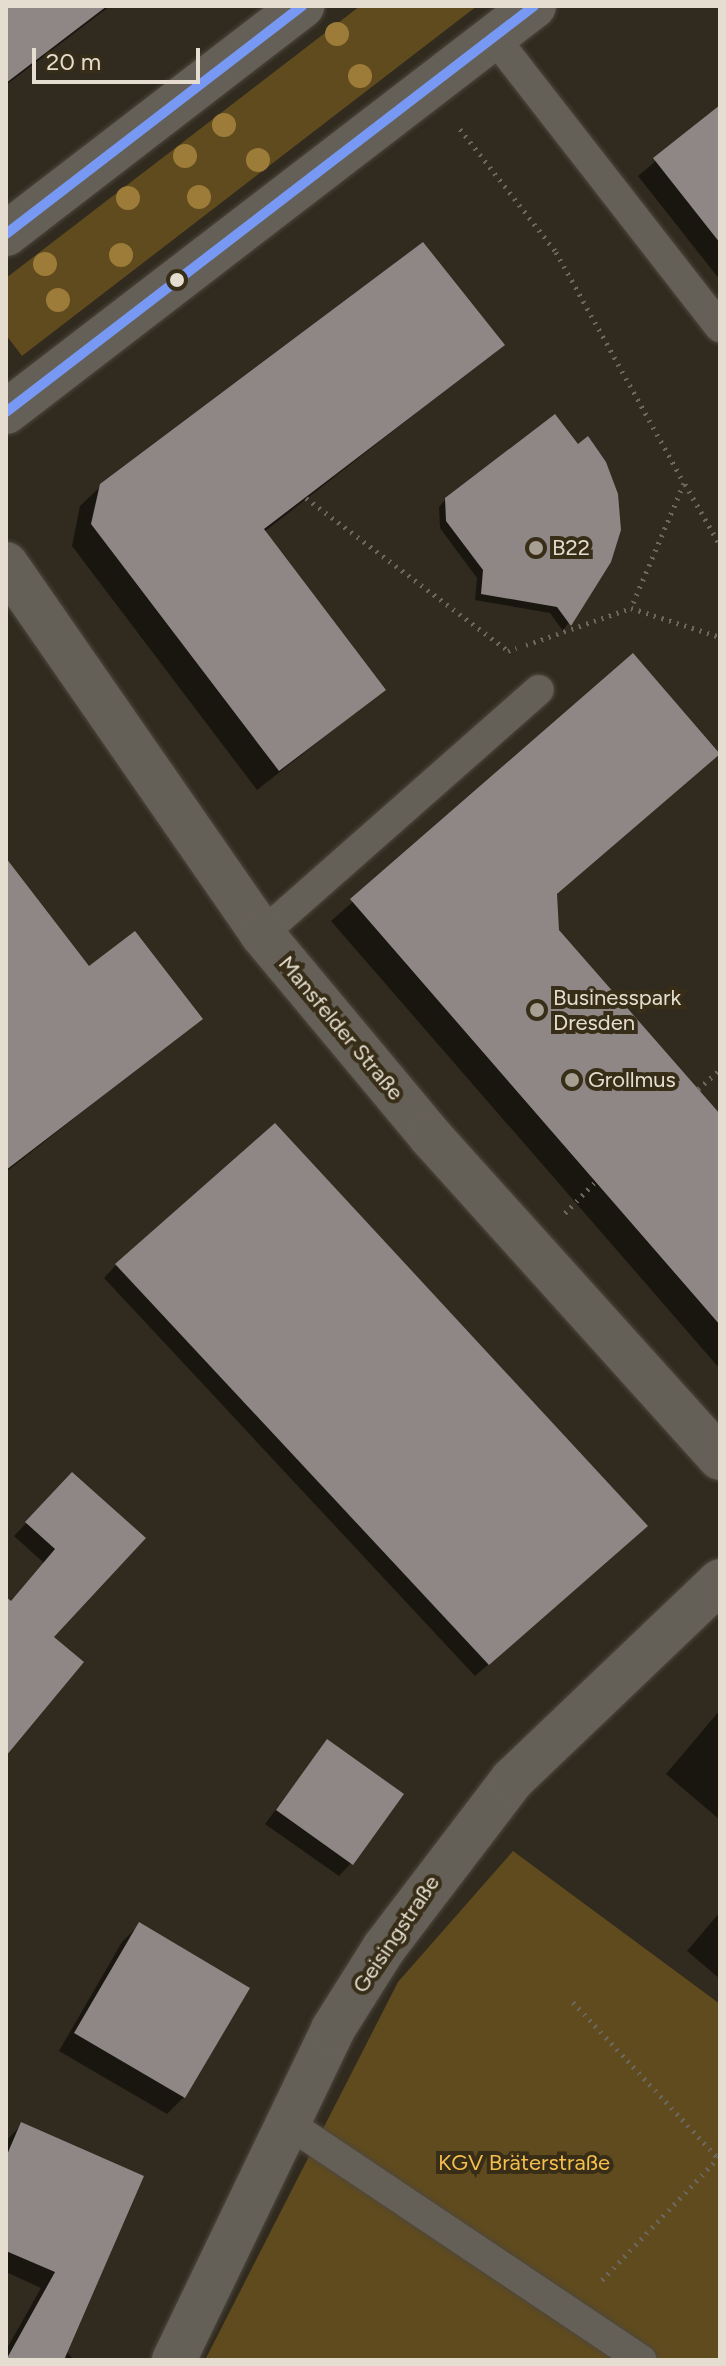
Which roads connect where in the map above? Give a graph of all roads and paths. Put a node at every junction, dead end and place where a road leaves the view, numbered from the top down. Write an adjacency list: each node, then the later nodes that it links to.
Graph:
1 (302, 6): 5 (street)
2 (534, 6): 3 (street)
3 (494, 37): 4 (street); 6 (lane)
4 (427, 88): 7 (street); 8 (path)
5 (6, 234)
6 (720, 327)
7 (6, 412)
8 (684, 483): 10 (path); 12 (path)
9 (306, 498): 12 (path)
10 (720, 545)
11 (6, 564): 15 (street, Mansfelder Straße)
12 (631, 608): 13 (path)
13 (720, 637)
14 (539, 690): 15 (lane)
15 (262, 934): 18 (street, Mansfelder Straße)
16 (720, 1070): 17 (path)
17 (698, 1089)
18 (720, 1458)
19 (720, 1581): 21 (street, Geisingstraße)
20 (573, 2002): 22 (path)
21 (286, 2122): 23 (lane); 24 (street, Geisingstraße)
22 (719, 2157): 23 (path)
23 (571, 2313): 25 (lane)
24 (174, 2360)
25 (642, 2360)

